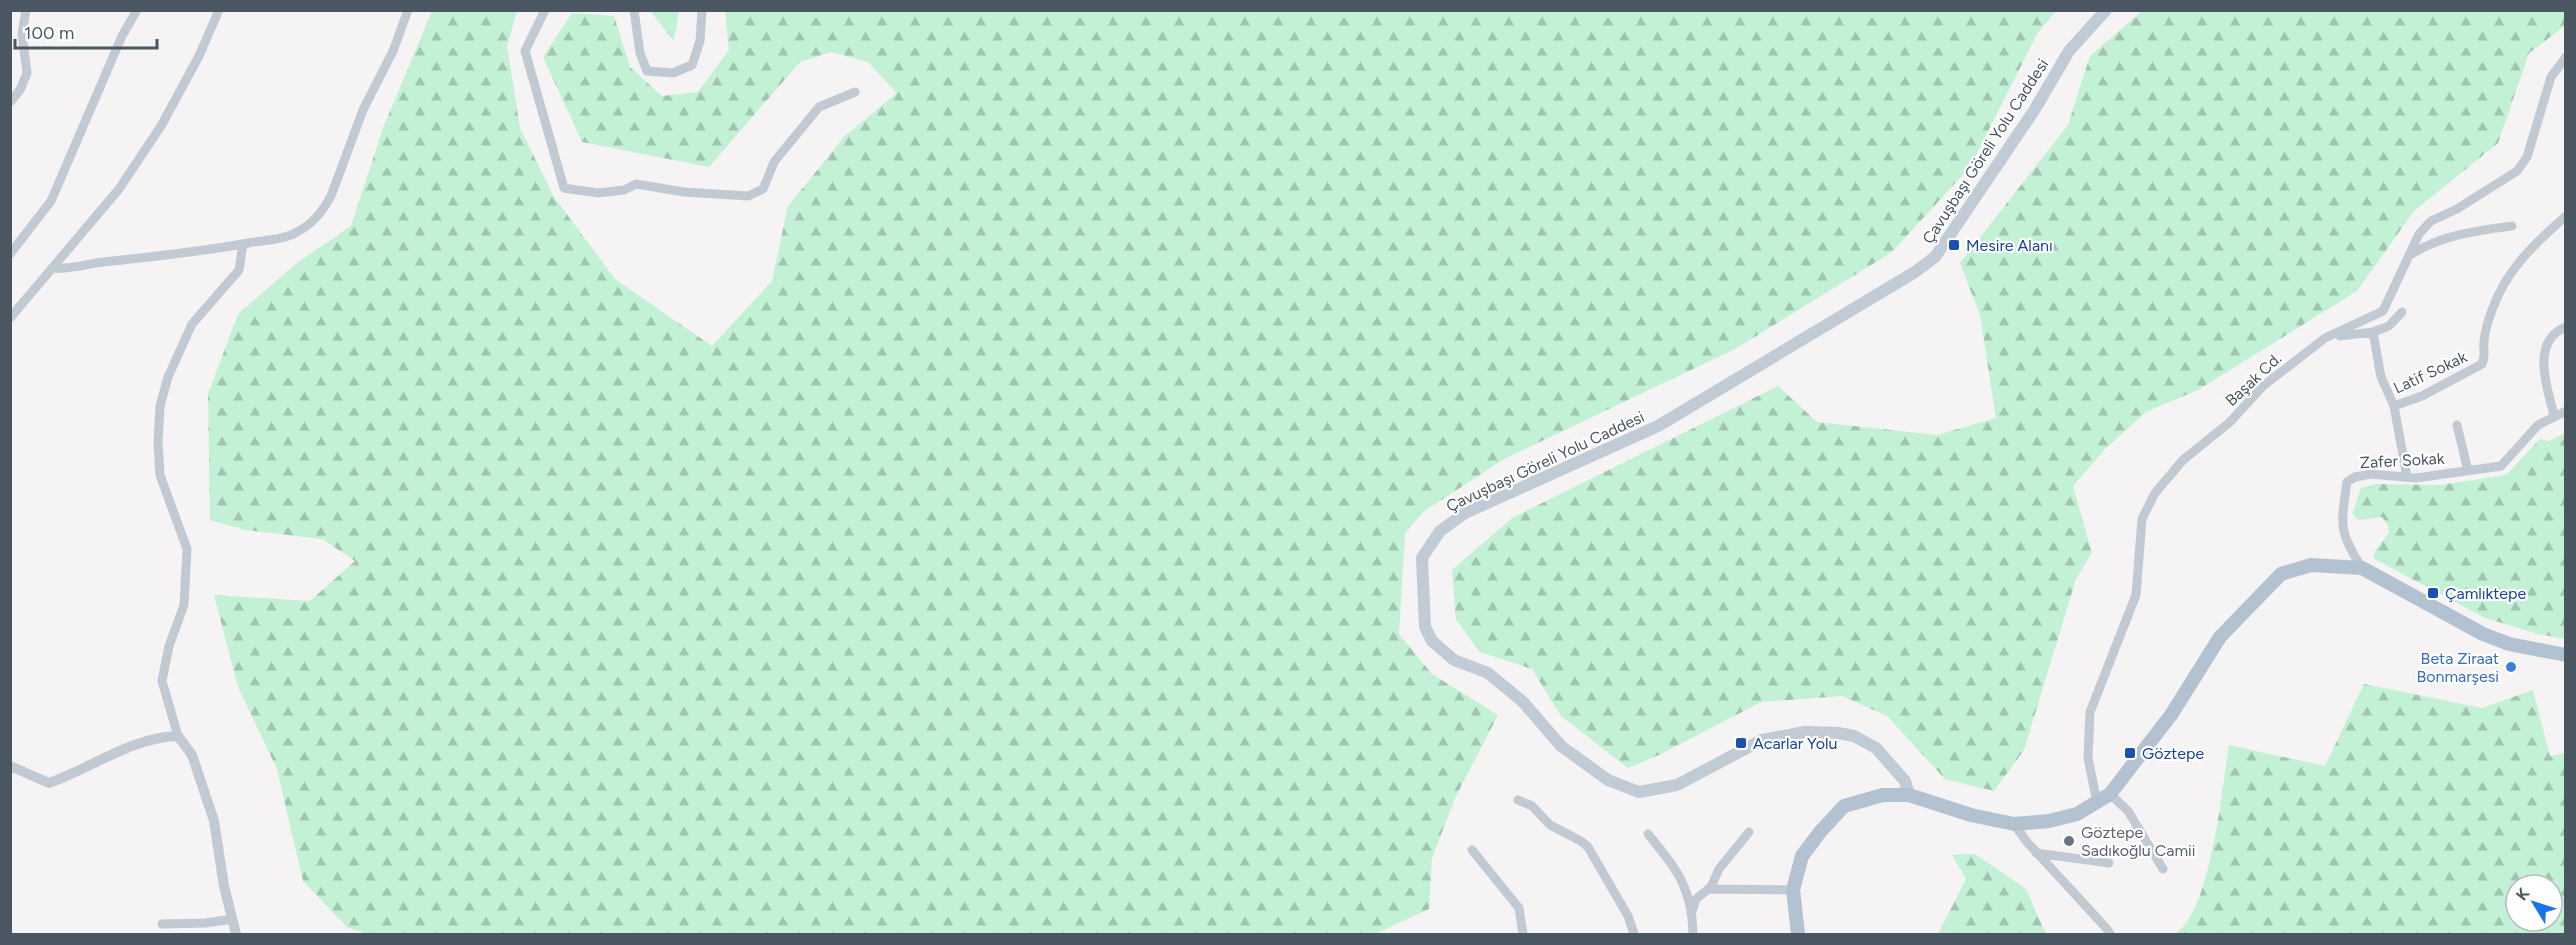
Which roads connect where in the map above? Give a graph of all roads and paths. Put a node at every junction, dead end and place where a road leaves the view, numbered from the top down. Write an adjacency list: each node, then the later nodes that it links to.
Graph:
1 (26, 10): 11 (street)
2 (137, 10): 15 (street)
3 (219, 10): 17 (street)
4 (408, 10): 14 (street)
5 (545, 10): 10 (street)
6 (634, 10): 7 (street)
7 (702, 10)
8 (2106, 10): 34 (main road, Çavuşbaşı Göreli Yolu Caddesi)
9 (2565, 57): 16 (street, Başak Cd.)
10 (855, 92)
11 (10, 102)
12 (2565, 216): 23 (street, Latif Sokak)
13 (2512, 226): 16 (street)
14 (243, 244): 17 (street); 31 (street)
15 (10, 255)
16 (2408, 257): 22 (street, Başak Cd.)
17 (53, 268): 19 (street)
18 (2402, 312): 21 (street)
19 (10, 318)
20 (2565, 327): 25 (street)
21 (2373, 332): 22 (street); 23 (street)
22 (2325, 338): 36 (street, Başak Cd.)
23 (2394, 406): 28 (street)
24 (2565, 411): 25 (street, Zafer Sokak)
25 (2554, 415): 27 (street, Zafer Sokak)
26 (2457, 425): 27 (street)
27 (2468, 471): 28 (street, Zafer Sokak)
28 (2407, 477): 29 (street, Zafer Sokak)
29 (2362, 568): 30 (main road); 33 (main road)
30 (2565, 655)
31 (178, 736): 32 (street); 47 (street)
32 (10, 766)
33 (2110, 794): 36 (main road); 43 (street)
34 (1909, 795): 37 (main road); 45 (main road)
35 (1518, 800): 51 (street)
36 (2097, 802): 37 (main road)
37 (2014, 824): 41 (street)
38 (1749, 832): 44 (street)
39 (1648, 834): 46 (street)
40 (1472, 850): 50 (street)
41 (2036, 853): 42 (street); 54 (street)
42 (2109, 863)
43 (2163, 869)
44 (1708, 889): 45 (street); 46 (street)
45 (1793, 890): 53 (main road)
46 (1692, 911): 52 (street)
47 (232, 920): 48 (street); 49 (street)
48 (162, 924)
49 (236, 934)
50 (1523, 934)
51 (1634, 934)
52 (1693, 934)
53 (1798, 934)
54 (2110, 934)

